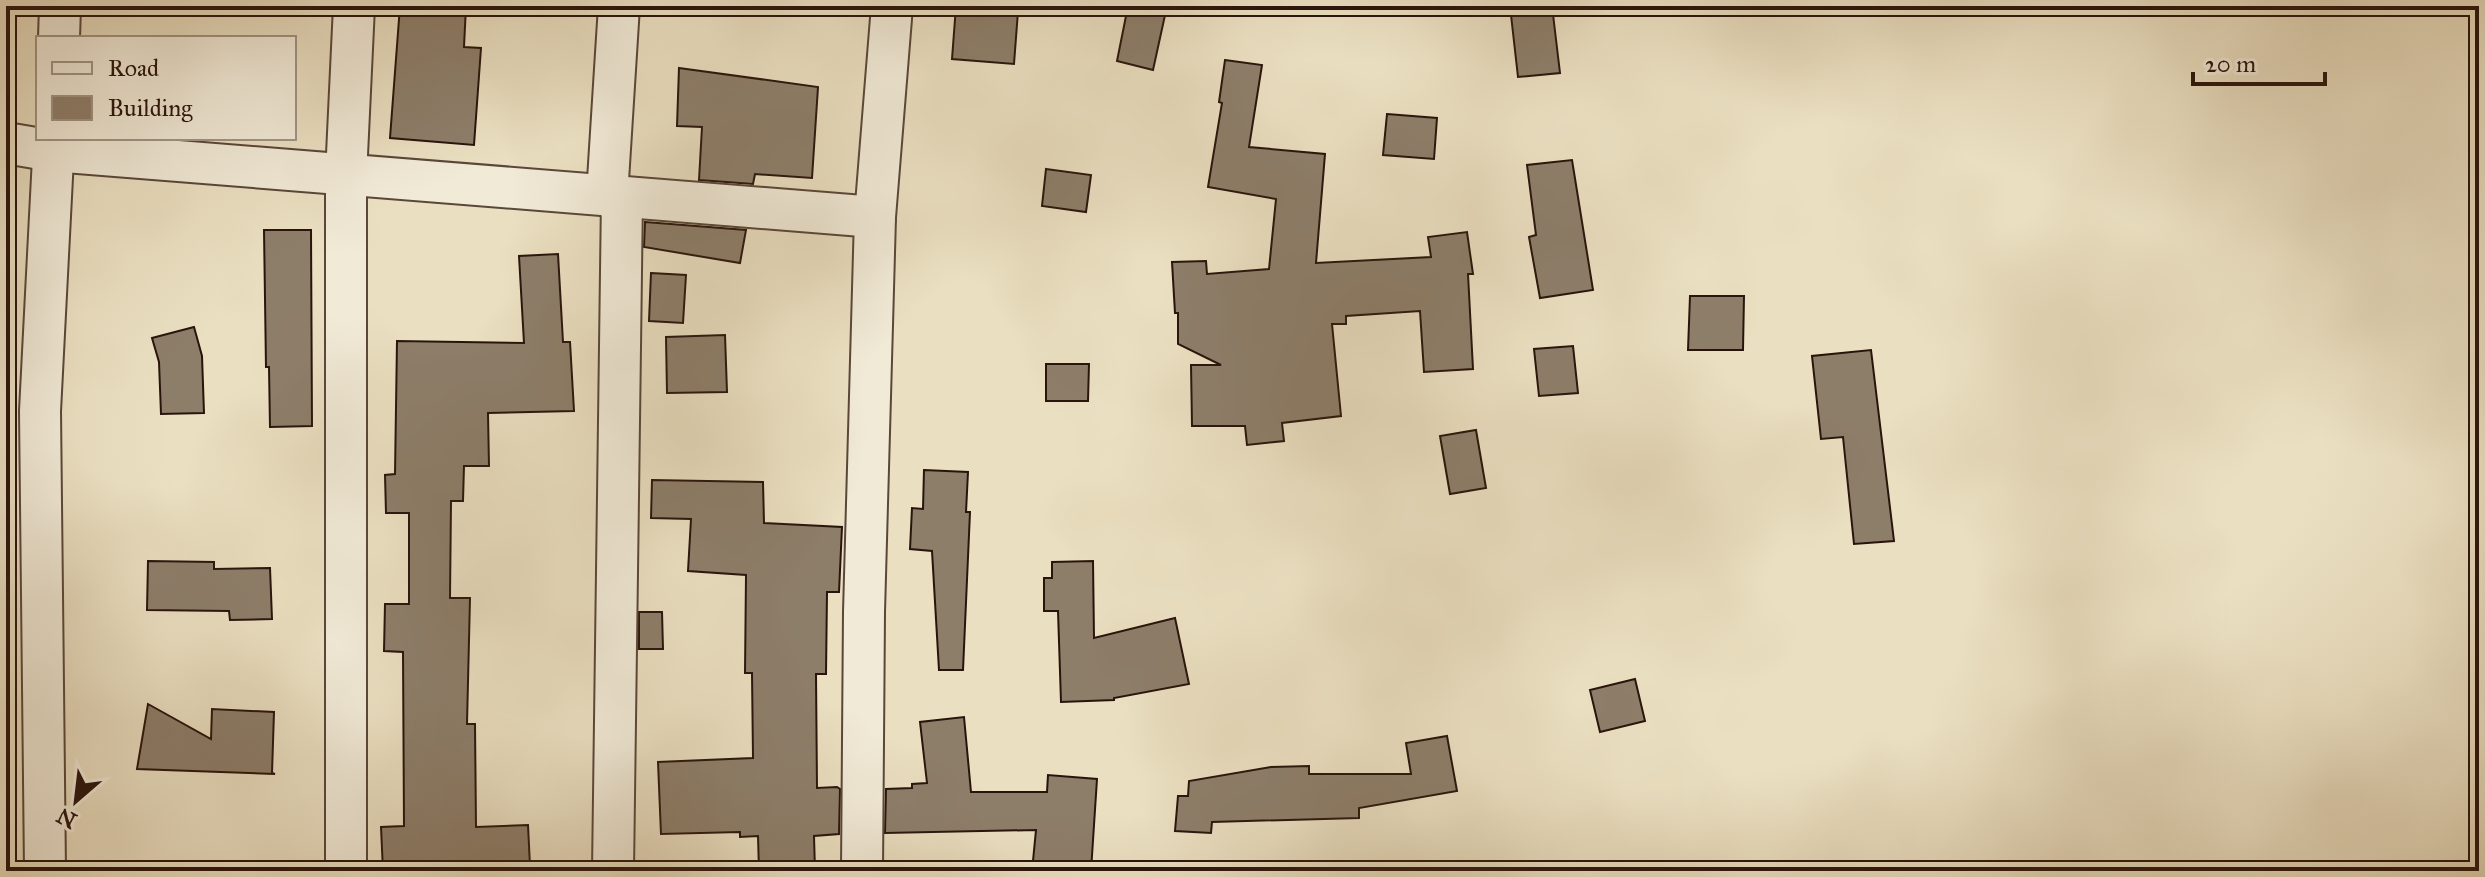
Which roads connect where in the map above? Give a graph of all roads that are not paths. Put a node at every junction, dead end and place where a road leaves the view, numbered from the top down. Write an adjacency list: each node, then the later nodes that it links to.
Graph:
1 (60, 6): 5 (street)
2 (354, 6): 8 (street)
3 (619, 6): 9 (street)
4 (892, 6): 10 (street)
5 (59, 36)
6 (6, 143): 7 (street)
7 (54, 145): 8 (street); 11 (street)
8 (346, 176): 9 (street); 12 (street)
9 (614, 196): 10 (street); 13 (street)
10 (875, 217): 14 (street)
11 (45, 871)
12 (346, 871)
13 (613, 871)
14 (862, 871)

